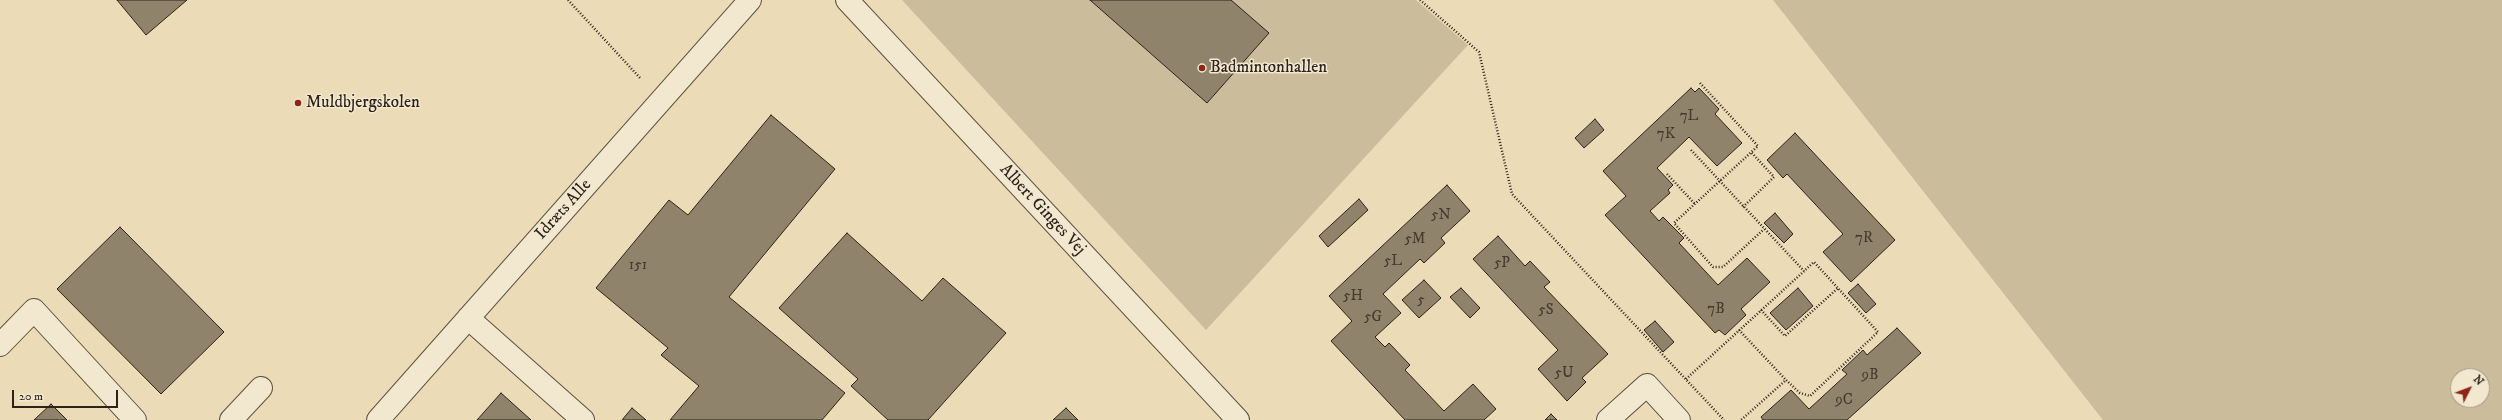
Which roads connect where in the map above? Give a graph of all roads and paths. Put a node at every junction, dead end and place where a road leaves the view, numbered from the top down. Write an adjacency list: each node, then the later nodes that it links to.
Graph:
1 (568, 0): 6 (path)
2 (750, 0): 6 (street, Idræts Alle)
3 (847, 0): 27 (street, Albert Ginges Vej)
4 (1420, 0): 20 (path)
5 (1700, 83): 8 (path)
6 (661, 100): 17 (street, Idræts Alle)
7 (1691, 150): 10 (path)
8 (1751, 152): 10 (path); 12 (path)
9 (1667, 174): 11 (path)
10 (1720, 182): 11 (path); 12 (path)
11 (1695, 204): 13 (path)
12 (1743, 206): 13 (path)
13 (1764, 229): 14 (path)
14 (1804, 271): 15 (path); 16 (path)
15 (1838, 288): 16 (path); 21 (path)
16 (1761, 310): 18 (path)
17 (468, 318): 25 (street, Idræts Alle); 26 (street)
18 (1739, 330): 20 (path); 21 (path)
19 (0, 345): 23 (street)
20 (1686, 379): 30 (path)
21 (1786, 380): 31 (path)
22 (261, 388): 24 (street)
23 (135, 420)
24 (231, 420)
25 (378, 420)
26 (583, 420)
27 (1238, 420)
28 (1608, 420): 29 (street)
29 (1679, 420)
30 (1724, 420)
31 (1741, 420)

